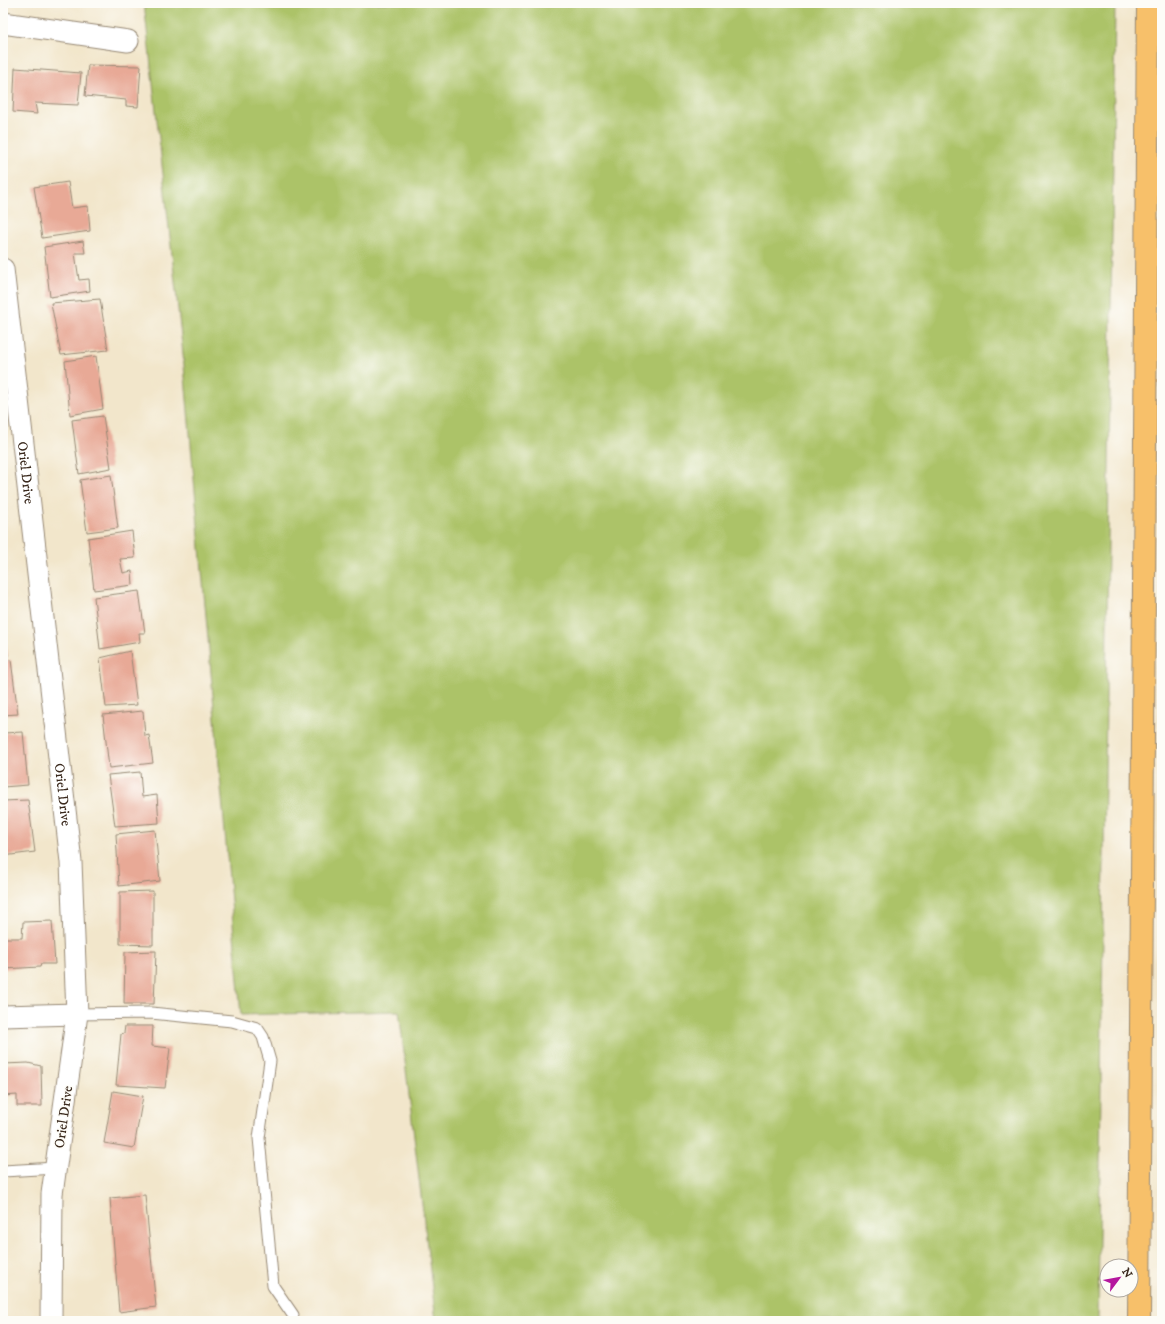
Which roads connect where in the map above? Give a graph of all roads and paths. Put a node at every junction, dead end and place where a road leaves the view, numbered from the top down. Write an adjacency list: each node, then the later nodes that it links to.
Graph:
1 (1148, 3): 11 (highway)
2 (3, 23): 3 (street)
3 (128, 41)
4 (3, 269): 5 (street, Oriel Drive)
5 (77, 1014): 6 (street); 7 (street, Oriel Drive); 9 (lane)
6 (3, 1016)
7 (56, 1168): 8 (lane); 10 (street, Oriel Drive)
8 (3, 1172)
9 (294, 1315)
10 (51, 1321)
11 (1139, 1321)

